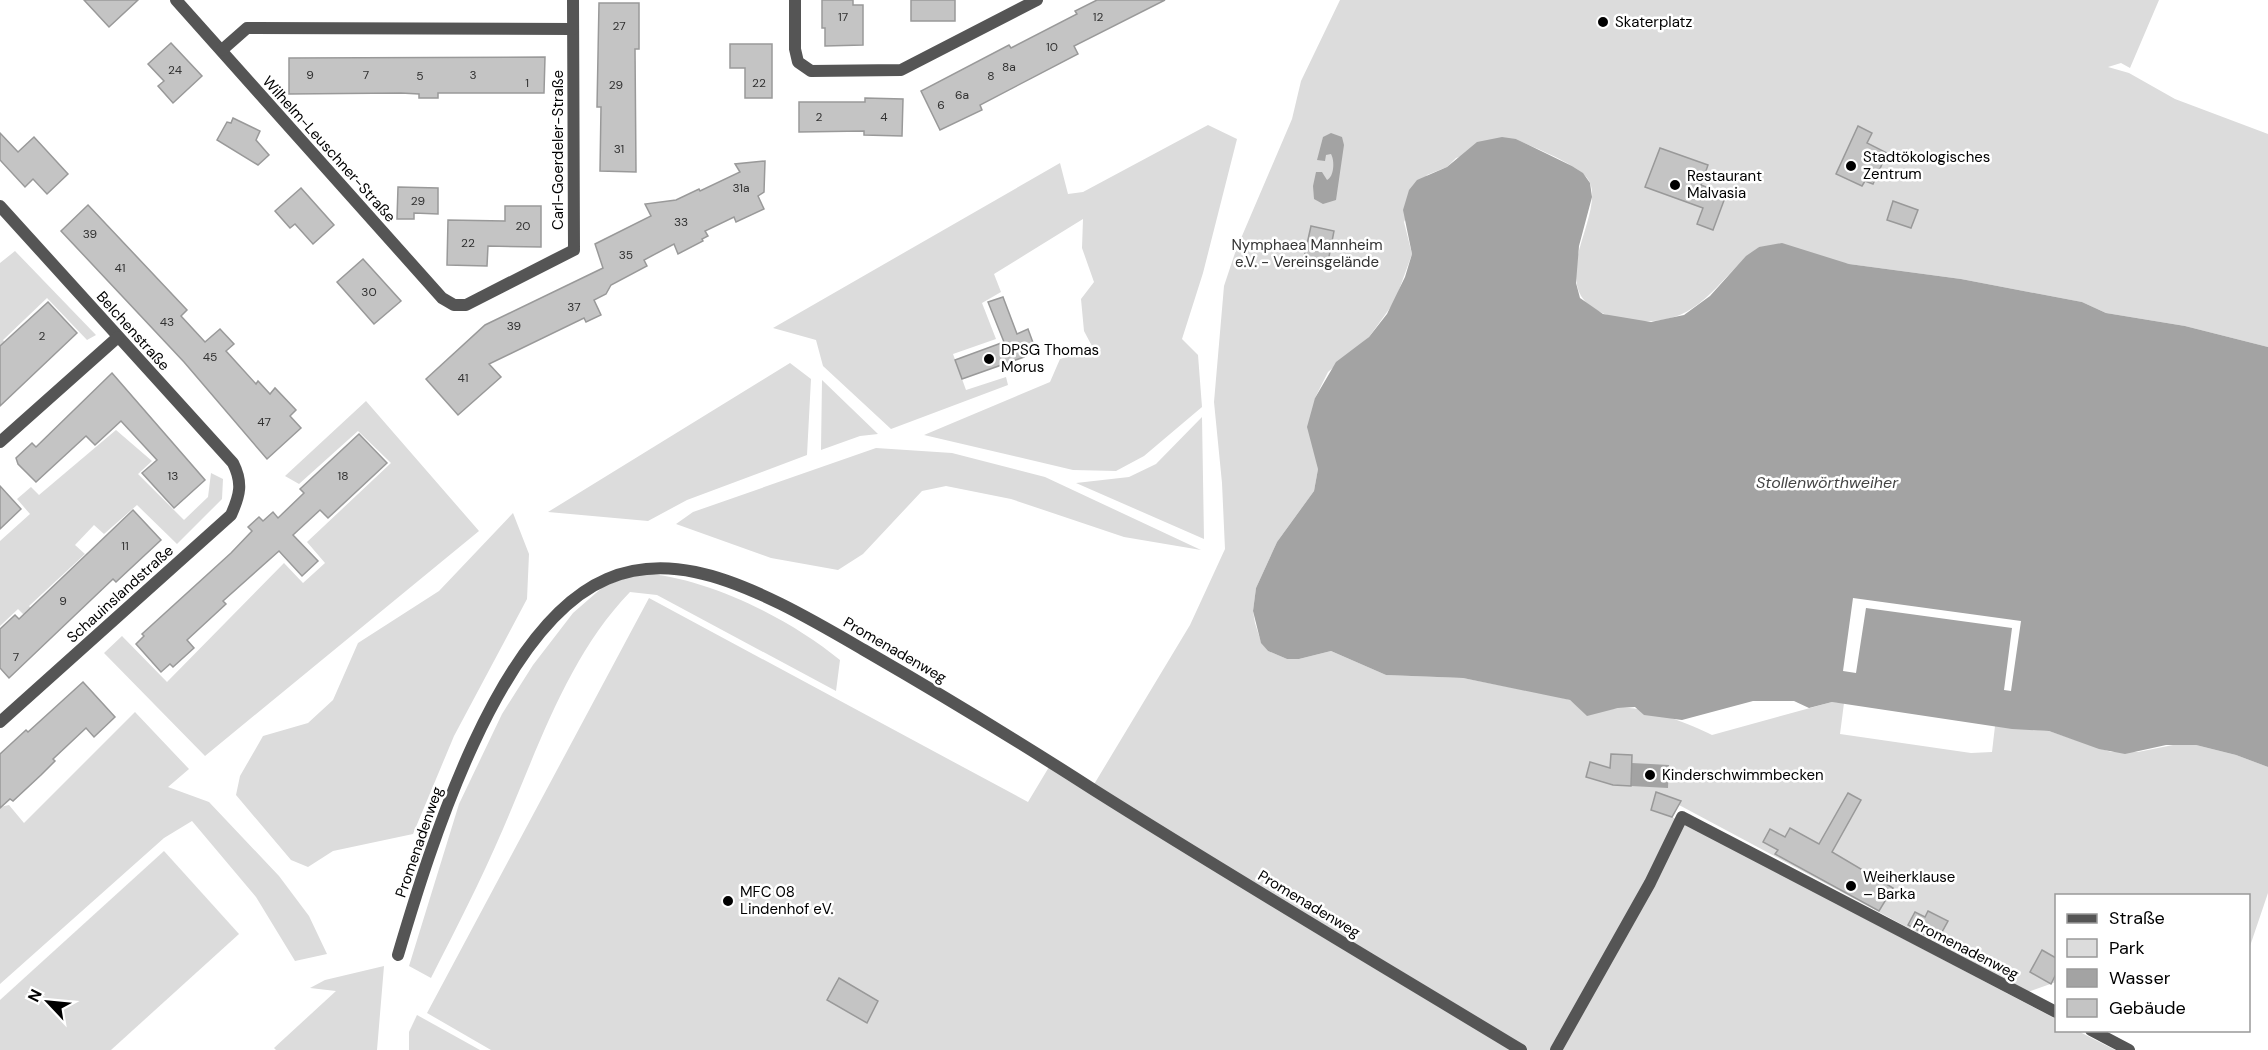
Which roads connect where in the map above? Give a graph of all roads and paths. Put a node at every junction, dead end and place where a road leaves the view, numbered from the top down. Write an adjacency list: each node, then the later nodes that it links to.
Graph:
1 (176, 0): 6 (street, Wilhelm-Leuschner-Straße)
2 (573, 0): 5 (street, Carl-Goerdeler-Straße)
3 (795, 0): 4 (street)
4 (1037, 0)
5 (573, 29): 6 (street); 8 (street, Carl-Goerdeler-Straße)
6 (222, 50): 8 (street, Wilhelm-Leuschner-Straße)
7 (0, 206): 9 (street, Belchenstraße)
8 (466, 305)
9 (118, 337): 10 (street); 11 (street, Belchenstraße)
10 (0, 442)
11 (241, 478): 12 (street, Schauinslandstraße)
12 (0, 722)
13 (398, 955): 16 (street, Promenadenweg)
14 (2055, 1011): 17 (street, Promenadenweg)
15 (2095, 1032): 18 (street)
16 (1521, 1050)
17 (1556, 1050)
18 (2129, 1050)

